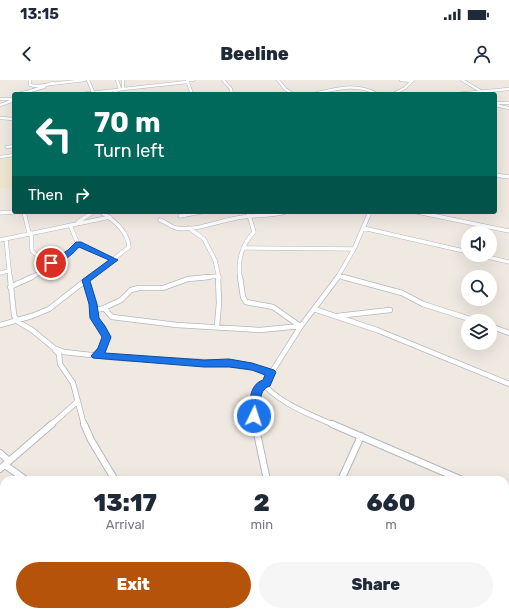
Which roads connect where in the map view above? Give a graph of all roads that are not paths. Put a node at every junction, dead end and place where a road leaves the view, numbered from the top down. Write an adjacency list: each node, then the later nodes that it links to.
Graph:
1 (30, 80): 14 (street)
2 (58, 80): 13 (street)
3 (86, 80): 13 (street); 20 (street)
4 (117, 80): 16 (street)
5 (123, 80): 16 (street)
6 (193, 80): 12 (street)
7 (223, 80): 24 (street)
8 (278, 80): 25 (street)
9 (401, 80): 10 (street)
10 (412, 80): 28 (street)
11 (462, 80): 29 (street)
12 (187, 81): 16 (street); 23 (street)
13 (51, 84): 15 (street)
14 (32, 85): 15 (street); 18 (street)
15 (46, 86): 18 (street)
16 (120, 89): 21 (street); 22 (street)
17 (509, 89): 29 (street)
18 (30, 91): 19 (street)
19 (26, 92)
20 (92, 92)
21 (99, 92)
22 (116, 92)
23 (191, 92)
24 (232, 92)
25 (289, 92)
26 (324, 92): 27 (street)
27 (373, 92)
28 (397, 92)
29 (482, 92)
30 (12, 96): 32 (street)
31 (0, 99): 32 (street)
32 (4, 99): 33 (street)
33 (12, 100)
34 (12, 101): 37 (street)
35 (509, 103): 36 (street)
36 (497, 104)
37 (0, 105)
38 (497, 105): 39 (street)
39 (509, 108)
40 (0, 118): 41 (street)
41 (12, 119)
42 (12, 146): 43 (street)
43 (7, 147)
44 (12, 154): 45 (street)
45 (0, 157)
46 (497, 174): 47 (street)
47 (509, 177)
48 (12, 212): 49 (street)
49 (0, 213)
50 (25, 214): 66 (street)
51 (90, 214): 62 (street)
52 (105, 214): 59 (street)
53 (190, 214): 58 (street)
54 (248, 214): 55 (street); 63 (street); 70 (street)
55 (278, 214)
56 (369, 214): 64 (street)
57 (430, 214): 65 (street)
58 (180, 216)
59 (111, 217): 62 (street); 75 (street)
60 (160, 220): 63 (street)
61 (70, 224): 62 (street); 66 (street); 69 (street)
62 (75, 224)
63 (189, 228): 79 (street)
64 (363, 228): 71 (street); 72 (street)
65 (509, 231)
66 (30, 233): 67 (street); 73 (street)
67 (6, 239): 68 (street); 77 (street)
68 (0, 240)
69 (78, 244): 75 (street); 82 (street)
70 (243, 248): 71 (street); 92 (street)
71 (354, 248): 80 (street)
72 (461, 250)
73 (39, 257)
74 (497, 259): 76 (street)
75 (114, 260): 81 (street)
76 (509, 262)
77 (8, 271): 78 (street); 82 (street)
78 (0, 272)
79 (219, 276): 83 (street); 91 (street)
80 (339, 276): 84 (street); 88 (street)
81 (86, 280): 86 (street); 89 (street)
82 (10, 287): 89 (street)
83 (104, 308): 86 (street); 91 (street)
84 (314, 309): 87 (street); 92 (street)
85 (390, 310): 87 (street)
86 (93, 311): 96 (street)
87 (335, 316): 99 (street)
88 (461, 316)
89 (17, 321): 90 (street); 95 (street)
90 (0, 325)
91 (217, 326): 92 (street)
92 (301, 326): 97 (street)
93 (497, 329): 94 (street)
94 (509, 333)
95 (54, 348): 96 (street); 100 (street)
96 (96, 356): 97 (street)
97 (271, 372): 98 (street)
98 (266, 384): 101 (street); 107 (street)
99 (509, 384)
100 (78, 401): 103 (street); 106 (street)
101 (361, 436): 108 (street); 109 (street)
102 (0, 453): 103 (street)
103 (7, 463): 104 (street); 105 (street)
104 (0, 469)
105 (22, 476)
106 (113, 476)
107 (266, 476)
108 (343, 476)
109 (453, 476)

